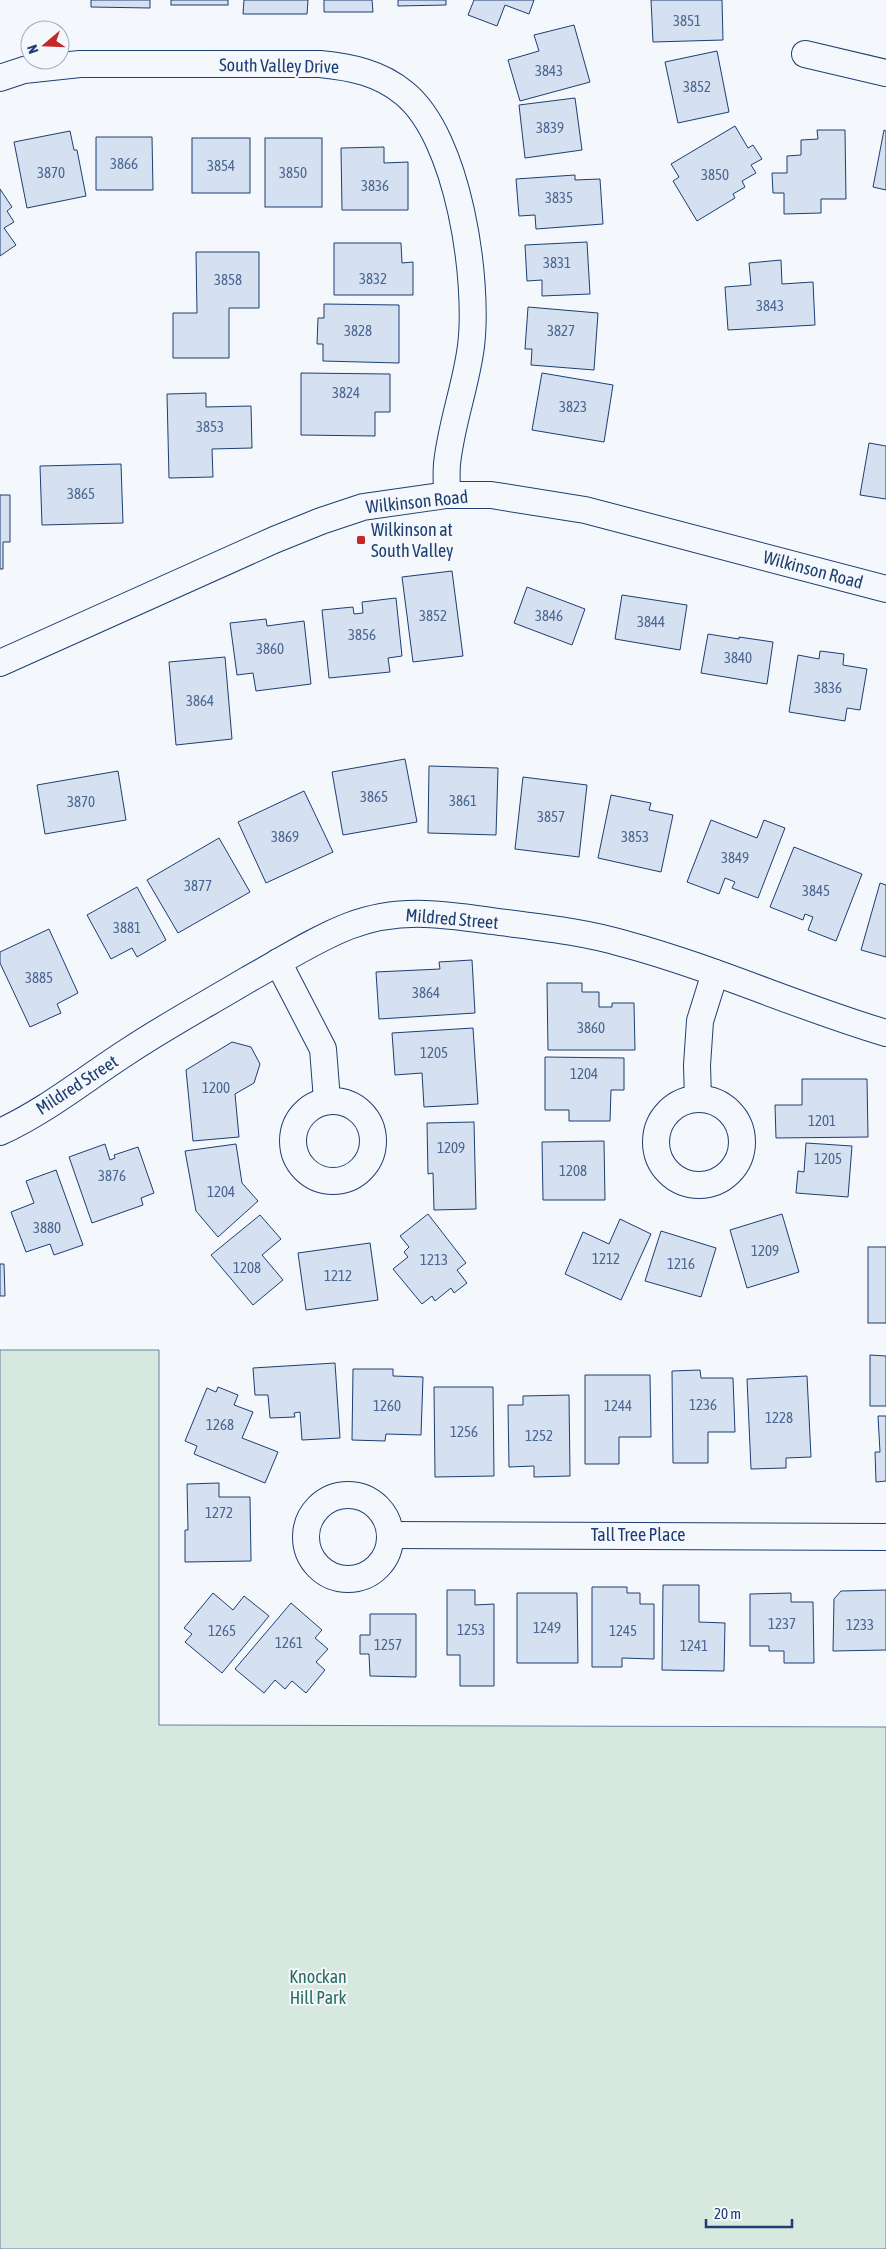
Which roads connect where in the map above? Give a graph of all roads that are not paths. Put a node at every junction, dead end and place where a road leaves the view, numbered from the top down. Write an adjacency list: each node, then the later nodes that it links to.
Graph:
1 (805, 54): 2 (street)
2 (886, 73)
3 (0, 78): 4 (street, South Valley Drive)
4 (448, 494): 5 (street, Wilkinson Road); 6 (street, Wilkinson Road)
5 (886, 589)
6 (0, 663)
7 (278, 962): 8 (street, Mildred Street); 11 (street); 12 (street, Mildred Street)
8 (715, 973): 9 (street, Mildred Street); 10 (street)
9 (886, 1033)
10 (698, 1098)
11 (328, 1100)
12 (0, 1132)
13 (390, 1534): 14 (street, Tall Tree Place)
14 (886, 1537)

